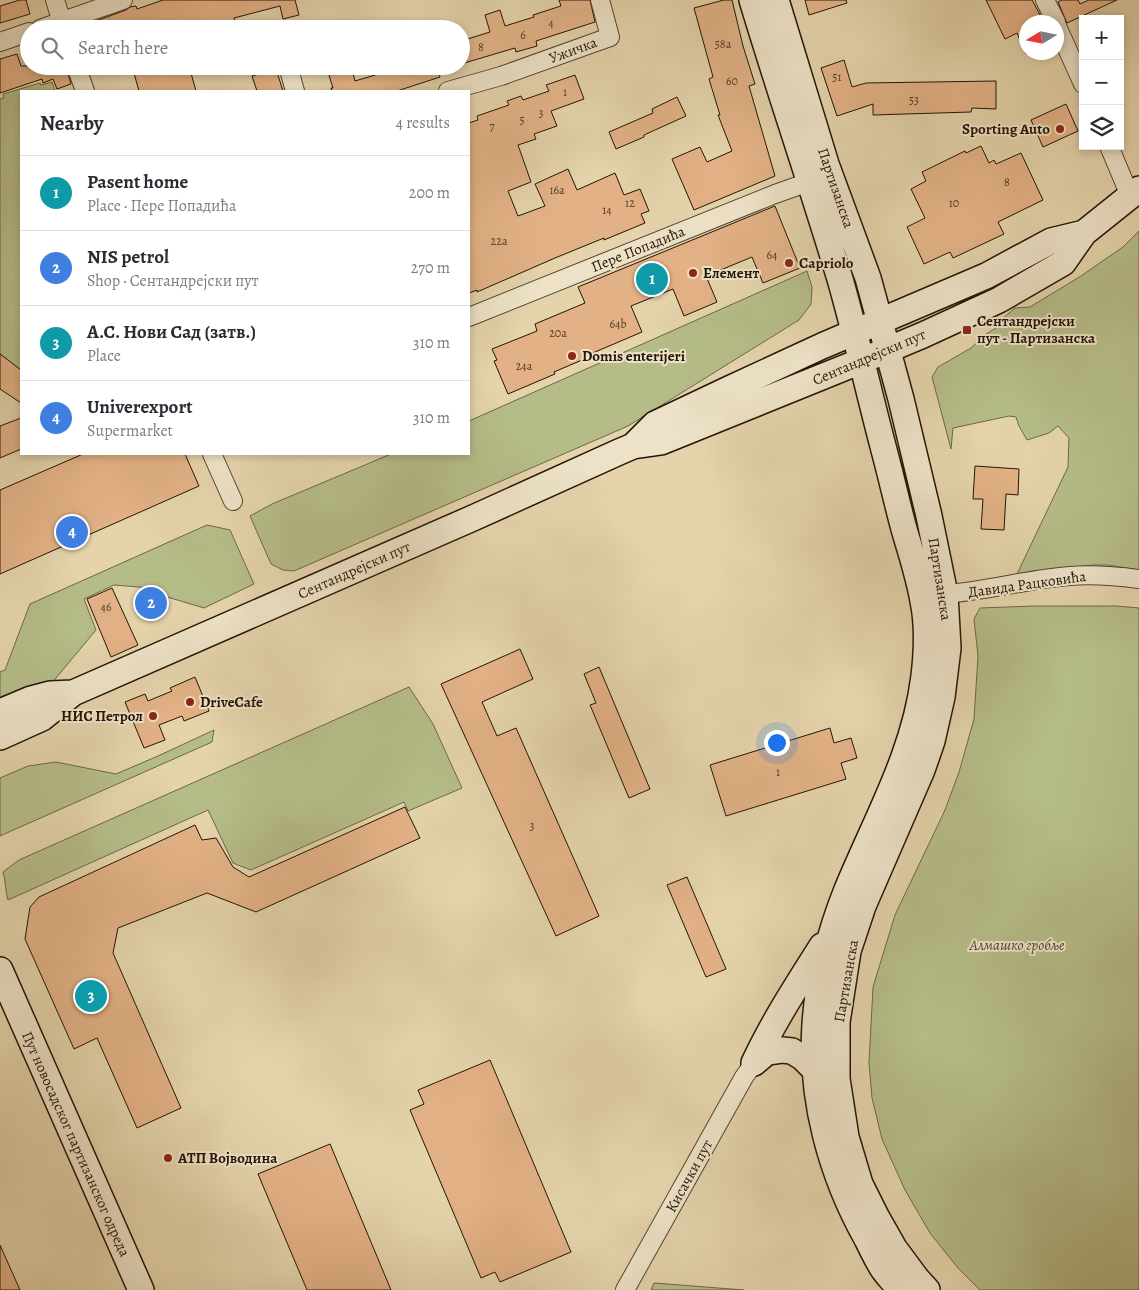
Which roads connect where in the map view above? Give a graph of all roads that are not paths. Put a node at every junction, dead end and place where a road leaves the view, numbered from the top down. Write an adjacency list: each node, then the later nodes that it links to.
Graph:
1 (55, 0): 8 (street)
2 (123, 0): 9 (street)
3 (600, 0): 16 (street, Ужичка)
4 (752, 0): 22 (main road, Партизанска)
5 (776, 0): 26 (main road, Партизанска)
6 (1046, 0): 7 (street)
7 (1053, 15)
8 (61, 20)
9 (75, 20)
10 (20, 35): 12 (street)
11 (1064, 41): 15 (street)
12 (0, 42)
13 (79, 75): 17 (street)
14 (291, 75): 18 (street)
15 (1079, 75)
16 (500, 76): 19 (street, Ужичка); 20 (street, Ужичка)
17 (84, 90)
18 (295, 90)
19 (451, 90)
20 (470, 96)
21 (1111, 150): 23 (street)
22 (809, 182): 25 (street, Пере Попадића); 27 (main road, Партизанска)
23 (1135, 193): 24 (main road, Сентандрејски пут)
24 (1084, 233): 26 (main road, Сентандрејски пут); 28 (main road, Сентандрејски пут)
25 (470, 317)
26 (880, 322): 27 (main road, Сентандрејски пут); 28 (main road, Партизанска)
27 (854, 333): 29 (main road, Партизанска); 30 (main road, Сентандрејски пут)
28 (888, 350): 29 (main road, Сентандрејски пут); 34 (main road, Партизанска)
29 (861, 361): 30 (main road, Сентандрејски пут); 38 (main road, Партизанска)
30 (633, 446): 35 (main road, Сентандрејски пут)
31 (212, 455): 32 (street)
32 (233, 501)
33 (1139, 579): 34 (street, Давида Рацковића)
34 (945, 594): 45 (main road, Партизанска)
35 (73, 693): 36 (main road, Сентандрејски пут); 37 (main road, Сентандрејски пут)
36 (0, 712)
37 (0, 737)
38 (832, 931): 40 (main road); 41 (main road, Партизанска)
39 (0, 970): 42 (main road, Пут новосадског партизанског одреда)
40 (754, 1063): 41 (main road); 43 (street, Кисачки пут)
41 (814, 1070): 44 (main road, Партизанска)
42 (141, 1290)
43 (625, 1290)
44 (900, 1290)
45 (927, 1290)

